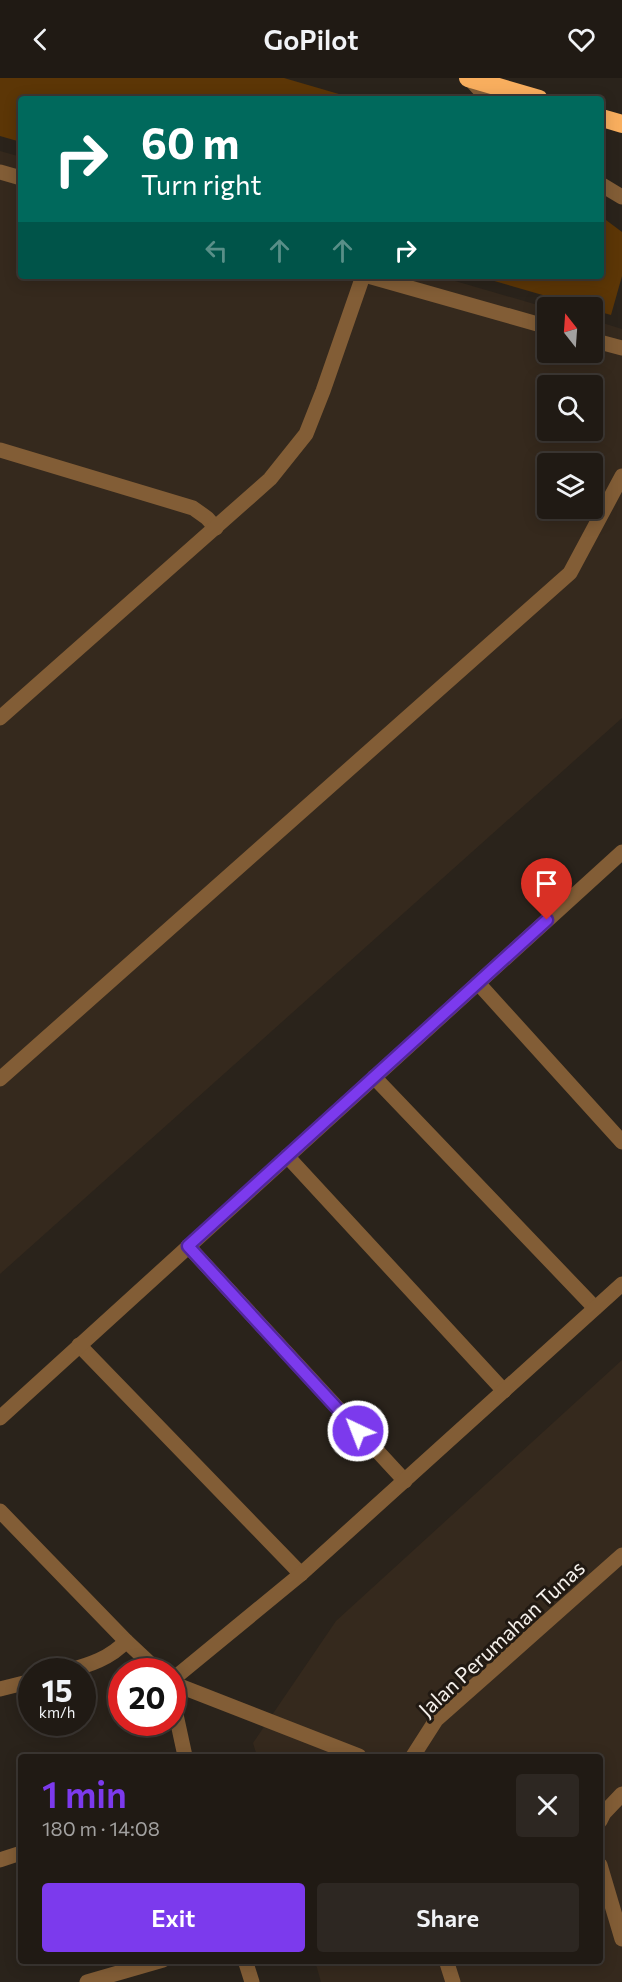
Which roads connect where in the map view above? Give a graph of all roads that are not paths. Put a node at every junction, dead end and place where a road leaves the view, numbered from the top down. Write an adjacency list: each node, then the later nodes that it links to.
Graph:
1 (468, 78): 2 (street); 3 (highway)
2 (485, 96)
3 (529, 96)
4 (604, 119): 5 (highway)
5 (622, 124)
6 (0, 172): 7 (street)
7 (18, 177)
8 (604, 186): 9 (street)
9 (622, 197)
10 (362, 279): 17 (street)
11 (379, 279): 12 (street)
12 (537, 324)
13 (603, 343): 14 (street)
14 (622, 348)
15 (0, 450): 17 (street)
16 (622, 476): 22 (street)
17 (216, 528): 18 (street)
18 (0, 718)
19 (622, 852): 20 (street)
20 (478, 983): 21 (street); 23 (street)
21 (374, 1077): 24 (street); 27 (street)
22 (0, 1079)
23 (622, 1142)
24 (287, 1155): 25 (street); 29 (street)
25 (188, 1246): 28 (street); 31 (street)
26 (622, 1284): 27 (street)
27 (595, 1308): 29 (street)
28 (79, 1345): 30 (street); 34 (street)
29 (504, 1391): 31 (street)
30 (0, 1418)
31 (405, 1481): 34 (street)
32 (0, 1511): 35 (street)
33 (622, 1555): 45 (street, Jalan Perumahan Tunas)
34 (301, 1574): 38 (street)
35 (126, 1641): 36 (street); 37 (street)
36 (144, 1658)
37 (96, 1661)
38 (186, 1670)
39 (18, 1684): 41 (street)
40 (186, 1688): 44 (street)
41 (0, 1689)
42 (181, 1736): 43 (street)
43 (185, 1754)
44 (354, 1754)
45 (414, 1754)
46 (622, 1794): 47 (street)
47 (603, 1815)
48 (18, 1854): 49 (street)
49 (0, 1860)
50 (603, 1875): 51 (street)
51 (621, 1932)
52 (149, 1964): 55 (street)
53 (246, 1964): 56 (street)
54 (447, 1964): 57 (street)
55 (87, 1982)
56 (252, 1982)
57 (453, 1982)

